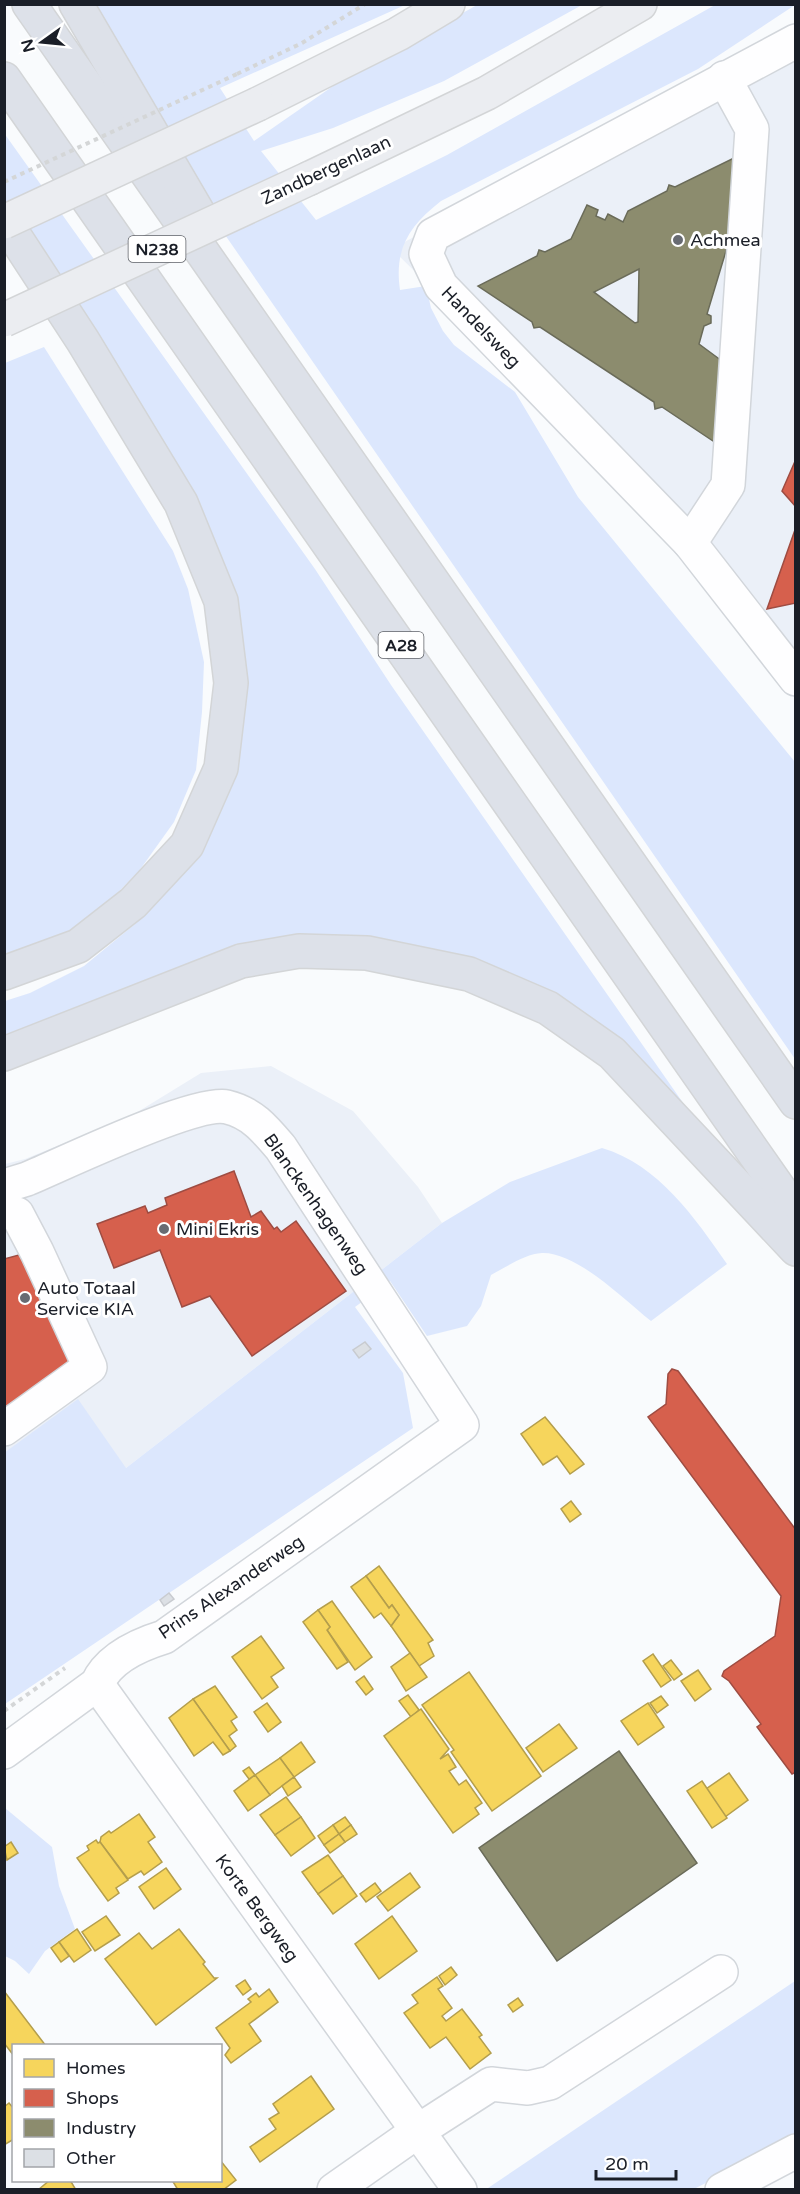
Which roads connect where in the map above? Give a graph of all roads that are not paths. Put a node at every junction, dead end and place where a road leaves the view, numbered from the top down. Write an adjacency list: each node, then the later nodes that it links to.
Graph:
1 (29, 4): 10 (highway)
2 (76, 4): 10 (highway)
3 (448, 4): 8 (main road, bridge)
4 (640, 4): 9 (main road, Zandbergenlaan / N238, bridge)
5 (795, 40): 6 (street, Handelsweg)
6 (724, 78): 11 (street); 11 (street, Handelsweg)
7 (4, 79): 17 (highway, A28)
8 (4, 221): 13 (highway)
9 (4, 320)
10 (330, 437): 15 (highway)
11 (690, 543): 12 (street, Handelsweg)
12 (795, 679)
13 (4, 974)
14 (4, 1054): 18 (highway)
15 (795, 1102)
16 (12, 1198): 19 (street); 20 (street, Blanckenhagenweg); 21 (street)
17 (795, 1213)
18 (795, 1249)
19 (106, 1355)
20 (462, 1425): 22 (street, Prins Alexanderweg)
21 (4, 1429)
22 (97, 1684): 23 (street, Prins Alexanderweg); 25 (street, Korte Bergweg)
23 (4, 1752)
24 (721, 1972): 25 (street)
25 (418, 2131): 27 (street); 28 (street, Korte Bergweg)
26 (795, 2151): 29 (street)
27 (334, 2190)
28 (459, 2190)
29 (723, 2190)

